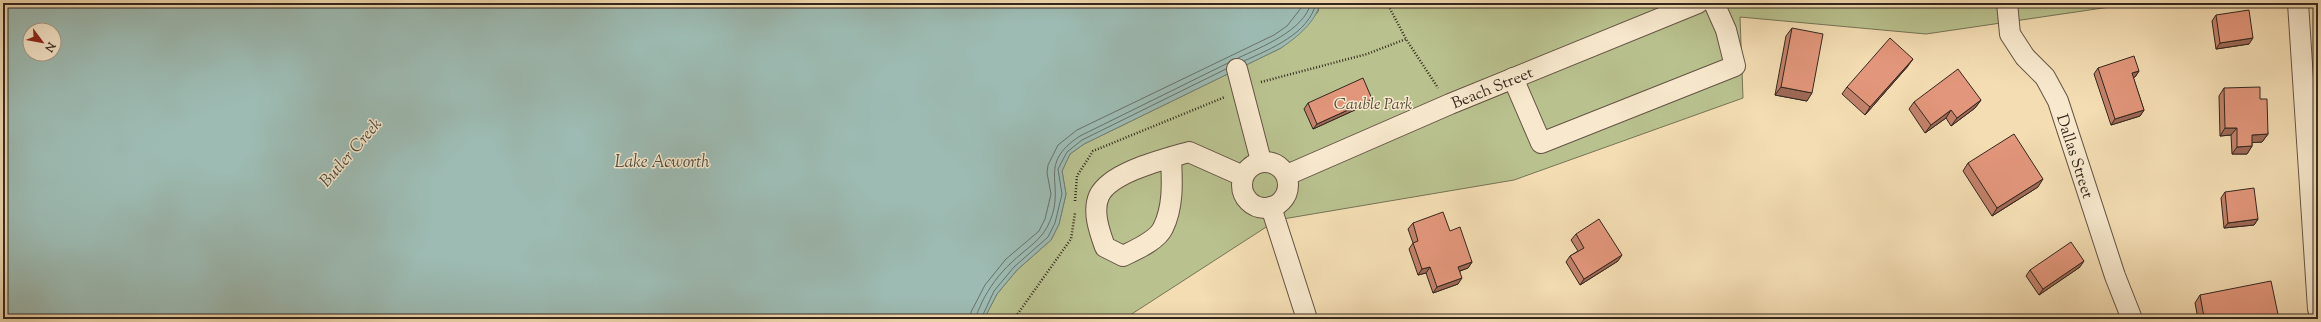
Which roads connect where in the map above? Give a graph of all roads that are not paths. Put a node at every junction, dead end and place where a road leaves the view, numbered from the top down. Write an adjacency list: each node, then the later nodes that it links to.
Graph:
1 (1698, 3): 6 (street, Beach Street)
2 (1714, 3): 6 (street)
3 (2007, 3): 14 (street, Dallas Street)
4 (2298, 3): 12 (street)
5 (1237, 69): 8 (street)
6 (1512, 78): 9 (street, Beach Street)
7 (1171, 157): 7 (street); 10 (street)
8 (1260, 161): 9 (street); 10 (street)
9 (1287, 175): 11 (street)
10 (1243, 176): 11 (street)
11 (1271, 207): 13 (street)
12 (2318, 309)
13 (1307, 319)
14 (2132, 319)

